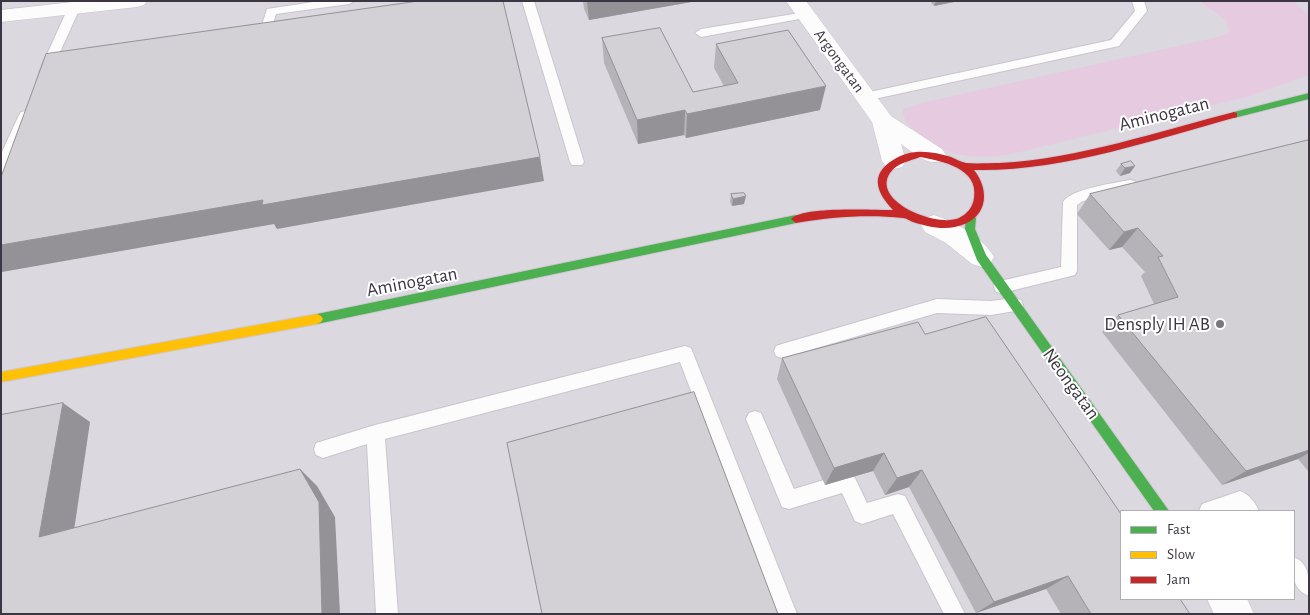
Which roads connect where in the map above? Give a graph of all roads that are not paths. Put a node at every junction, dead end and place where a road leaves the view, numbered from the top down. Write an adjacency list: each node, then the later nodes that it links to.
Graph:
1 (137, 1): 5 (street)
2 (349, 1): 8 (lane)
3 (528, 1): 16 (lane)
4 (1138, 1): 12 (lane)
5 (74, 8): 7 (street); 10 (lane)
6 (801, 8): 9 (lane); 12 (street, Argongatan)
7 (1, 16)
8 (238, 31)
9 (701, 33)
10 (41, 81)
11 (1306, 95): 17 (street, Aminogatan)
12 (865, 97): 14 (street, Argongatan)
13 (29, 107): 19 (lane)
14 (883, 121): 15 (street, Argongatan); 20 (street, Argongatan)
15 (934, 155): 18 (street); 20 (street)
16 (578, 162)
17 (1037, 162): 18 (street, Aminogatan); 21 (street, Aminogatan)
18 (962, 166): 27 (street)
19 (1, 169)
20 (888, 169): 23 (street); 26 (street)
21 (1011, 176)
22 (1146, 181): 30 (lane)
23 (869, 187)
24 (849, 201): 25 (street, Aminogatan)
25 (829, 213): 26 (street, Aminogatan); 33 (street, Aminogatan)
26 (904, 214): 28 (street)
27 (971, 218): 28 (street); 29 (street, Neongatan)
28 (934, 224): 29 (street, Neongatan)
29 (981, 257): 30 (street, Neongatan)
30 (1002, 287): 31 (street, Neongatan)
31 (1015, 305): 32 (lane); 37 (street, Neongatan)
32 (782, 351)
33 (1, 377)
34 (755, 419): 45 (lane)
35 (375, 433): 36 (lane); 43 (lane); 44 (lane)
36 (323, 449)
37 (1161, 510)
38 (1212, 510): 39 (lane)
39 (1248, 510)
40 (1295, 568): 41 (lane)
41 (1309, 586)
42 (1226, 600): 46 (street)
43 (387, 614)
44 (787, 614)
45 (954, 614)
46 (1236, 614)

